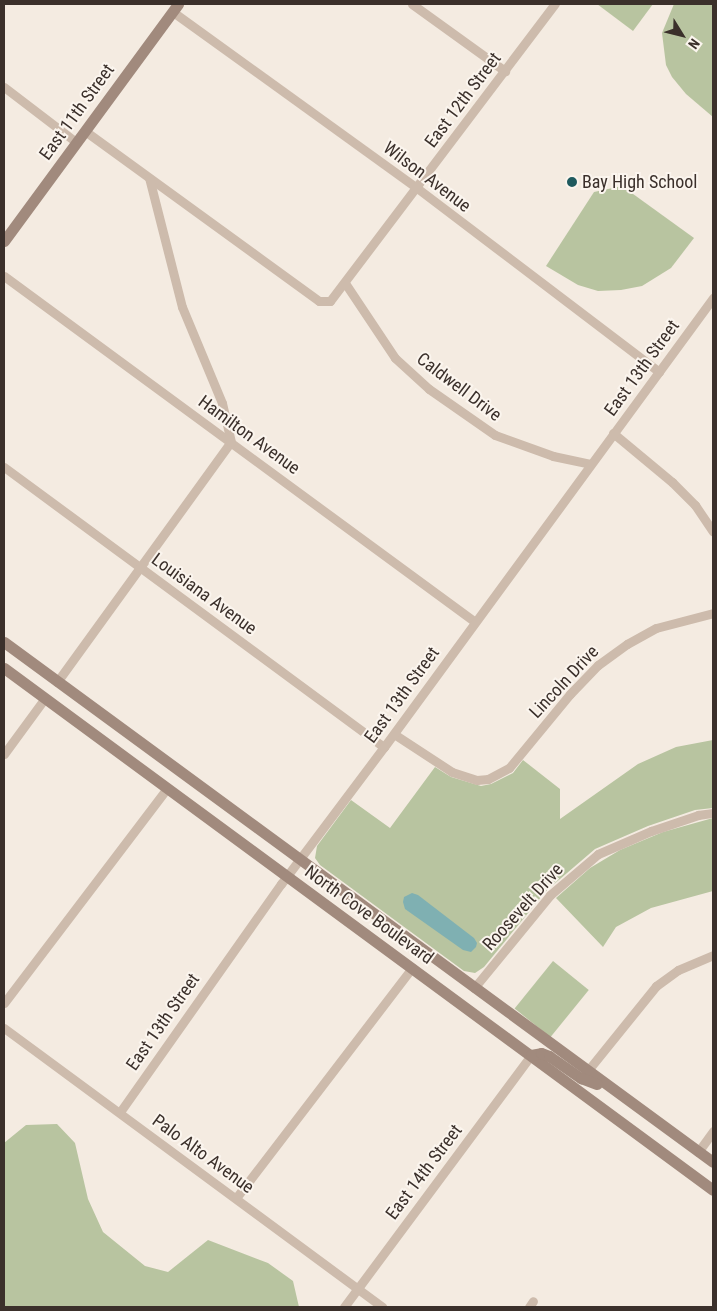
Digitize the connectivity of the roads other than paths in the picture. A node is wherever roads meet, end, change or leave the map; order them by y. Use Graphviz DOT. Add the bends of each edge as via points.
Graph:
graph roads {
  1 [pos="412,4"];
  2 [pos="556,4"];
  3 [pos="175,8"];
  4 [pos="505,71"];
  5 [pos="4,87"];
  6 [pos="85,131"];
  7 [pos="76,142"];
  8 [pos="149,178"];
  9 [pos="417,188"];
  10 [pos="4,241"];
  11 [pos="4,276"];
  12 [pos="345,282"];
  13 [pos="713,298"];
  14 [pos="659,372"];
  15 [pos="613,433"];
  16 [pos="232,442"];
  17 [pos="590,464"];
  18 [pos="4,467"];
  19 [pos="713,532"];
  20 [pos="141,568"];
  21 [pos="713,612"];
  22 [pos="475,622"];
  23 [pos="4,642"];
  24 [pos="4,668"];
  25 [pos="57,682"];
  26 [pos="45,698"];
  27 [pos="394,734"];
  28 [pos="384,747"];
  29 [pos="4,754"];
  30 [pos="167,788"];
  31 [pos="713,813"];
  32 [pos="300,860"];
  33 [pos="287,876"];
  34 [pos="713,955"];
  35 [pos="412,968"];
  36 [pos="474,988"];
  37 [pos="4,1003"];
  38 [pos="4,1028"];
  39 [pos="531,1055"];
  40 [pos="584,1074"];
  41 [pos="120,1112"];
  42 [pos="713,1131"];
  43 [pos="698,1152"];
  44 [pos="713,1162"];
  45 [pos="713,1190"];
  46 [pos="236,1198"];
  47 [pos="358,1289"];
  48 [pos="344,1307"];
  49 [pos="382,1307"];
  1 -- 4 [label="street"];
  2 -- 4 [label="street, East 12th Street"];
  3 -- 6 [label="main road, East 11th Street"];
  3 -- 9 [label="street, Wilson Avenue"];
  4 -- 9 [label="street, East 12th Street"];
  5 -- 7 [label="street"];
  6 -- 7 [label="main road, East 11th Street"];
  6 -- 8 [label="street"];
  7 -- 10 [label="main road, East 11th Street"];
  8 -- 12 [label="street, East 12th Street" via="318,301 330,301"];
  8 -- 16 [label="street" via="182,307 222,403"];
  9 -- 12 [label="street, East 12th Street"];
  9 -- 14 [label="street, Wilson Avenue"];
  11 -- 16 [label="street, Hamilton Avenue"];
  12 -- 17 [label="street, Caldwell Drive" via="395,358 428,389 495,435 553,456"];
  13 -- 14 [label="street, East 13th Street"];
  14 -- 15 [label="street, East 13th Street"];
  15 -- 17 [label="street, East 13th Street"];
  15 -- 19 [label="street" via="672,482"];
  16 -- 20 [label="street"];
  16 -- 22 [label="street, Hamilton Avenue"];
  17 -- 22 [label="street, East 13th Street"];
  18 -- 20 [label="street, Louisiana Avenue"];
  20 -- 25 [label="street"];
  20 -- 28 [label="street, Louisiana Avenue"];
  21 -- 27 [label="street, Lincoln Drive" via="656,628 598,665 510,768 488,779 477,780 452,772"];
  22 -- 27 [label="street, East 13th Street"];
  23 -- 25 [label="main road, North Cove Boulevard"];
  24 -- 26 [label="main road, North Cove Boulevard"];
  25 -- 32 [label="main road, North Cove Boulevard"];
  26 -- 29 [label="street"];
  26 -- 30 [label="main road, North Cove Boulevard"];
  27 -- 28 [label="street, East 13th Street"];
  28 -- 32 [label="street, East 13th Street"];
  30 -- 33 [label="main road, North Cove Boulevard"];
  30 -- 37 [label="street"];
  31 -- 36 [label="street, Roosevelt Drive" via="651,831 598,854 550,895"];
  32 -- 33 [label="street, East 13th Street"];
  32 -- 36 [label="main road, North Cove Boulevard"];
  33 -- 35 [label="main road, North Cove Boulevard"];
  33 -- 41 [label="street, East 13th Street"];
  34 -- 40 [label="street" via="686,965 663,980"];
  35 -- 39 [label="main road, North Cove Boulevard"];
  35 -- 46 [label="street"];
  36 -- 40 [label="main road, North Cove Boulevard"];
  38 -- 41 [label="street, Palo Alto Avenue"];
  39 -- 40 [label="main road" via="549,1056"];
  39 -- 45 [label="main road, North Cove Boulevard"];
  39 -- 47 [label="street, East 14th Street"];
  40 -- 43 [label="main road" via="611,1089"];
  41 -- 46 [label="street, Palo Alto Avenue"];
  42 -- 43 [label="street"];
  43 -- 44 [label="main road"];
  46 -- 47 [label="street, Palo Alto Avenue"];
  47 -- 48 [label="street, East 14th Street"];
  47 -- 49 [label="street, Palo Alto Avenue"];
}
